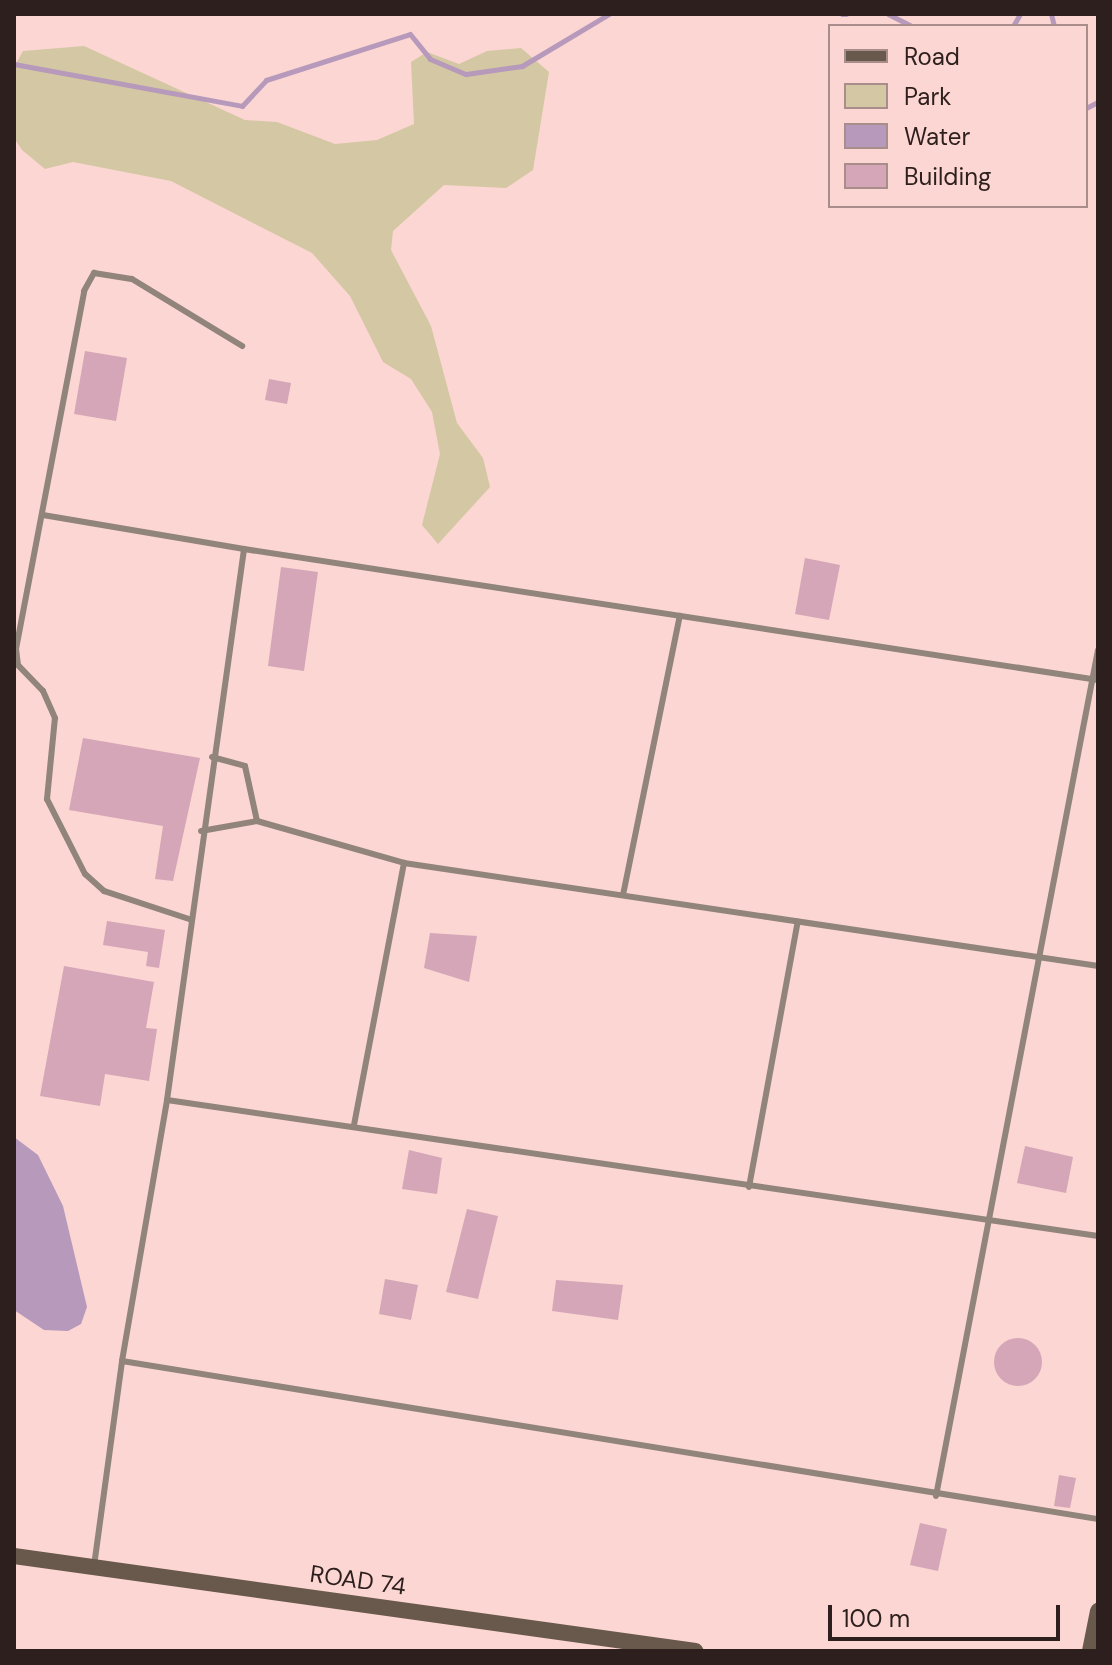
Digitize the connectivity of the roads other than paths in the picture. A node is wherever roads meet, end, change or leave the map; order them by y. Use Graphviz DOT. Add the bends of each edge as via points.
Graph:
graph roads {
  1 [pos="242,346"];
  2 [pos="43,515"];
  3 [pos="244,549"];
  4 [pos="680,616"];
  5 [pos="1098,650"];
  6 [pos="16,665"];
  7 [pos="1095,680"];
  8 [pos="212,757"];
  9 [pos="257,821"];
  10 [pos="201,831"];
  11 [pos="404,863"];
  12 [pos="623,895"];
  13 [pos="189,919"];
  14 [pos="798,921"];
  15 [pos="1038,957"];
  16 [pos="1098,966"];
  17 [pos="167,1100"];
  18 [pos="354,1125"];
  19 [pos="749,1187"];
  20 [pos="986,1221"];
  21 [pos="1098,1236"];
  22 [pos="122,1361"];
  23 [pos="936,1496"];
  24 [pos="1098,1519"];
  25 [pos="14,1556"];
  26 [pos="94,1567"];
  27 [pos="1098,1611"];
  28 [pos="695,1651"];
  29 [pos="1090,1651"];
  1 -- 2 [label="lane" via="132,279 94,273 84,291"];
  2 -- 3 [label="lane"];
  2 -- 6 [label="lane"];
  3 -- 4 [label="lane"];
  3 -- 8 [label="lane"];
  4 -- 7 [label="lane"];
  4 -- 12 [label="lane"];
  5 -- 7 [label="lane"];
  6 -- 13 [label="lane" via="43,691 55,718 47,799 85,874 104,891"];
  7 -- 15 [label="lane"];
  8 -- 9 [label="lane" via="245,766"];
  8 -- 10 [label="lane"];
  9 -- 10 [label="lane"];
  9 -- 11 [label="lane"];
  10 -- 13 [label="lane"];
  11 -- 12 [label="lane"];
  11 -- 18 [label="lane"];
  12 -- 14 [label="lane"];
  13 -- 17 [label="lane"];
  14 -- 15 [label="lane"];
  14 -- 19 [label="lane"];
  15 -- 16 [label="lane"];
  15 -- 20 [label="lane"];
  17 -- 18 [label="lane"];
  17 -- 22 [label="lane"];
  18 -- 19 [label="lane"];
  19 -- 20 [label="lane"];
  20 -- 21 [label="lane"];
  20 -- 23 [label="lane"];
  22 -- 23 [label="lane"];
  22 -- 26 [label="lane"];
  23 -- 24 [label="lane"];
  25 -- 26 [label="main road, ROAD 74"];
  26 -- 28 [label="main road, ROAD 74"];
  27 -- 29 [label="main road"];
}
